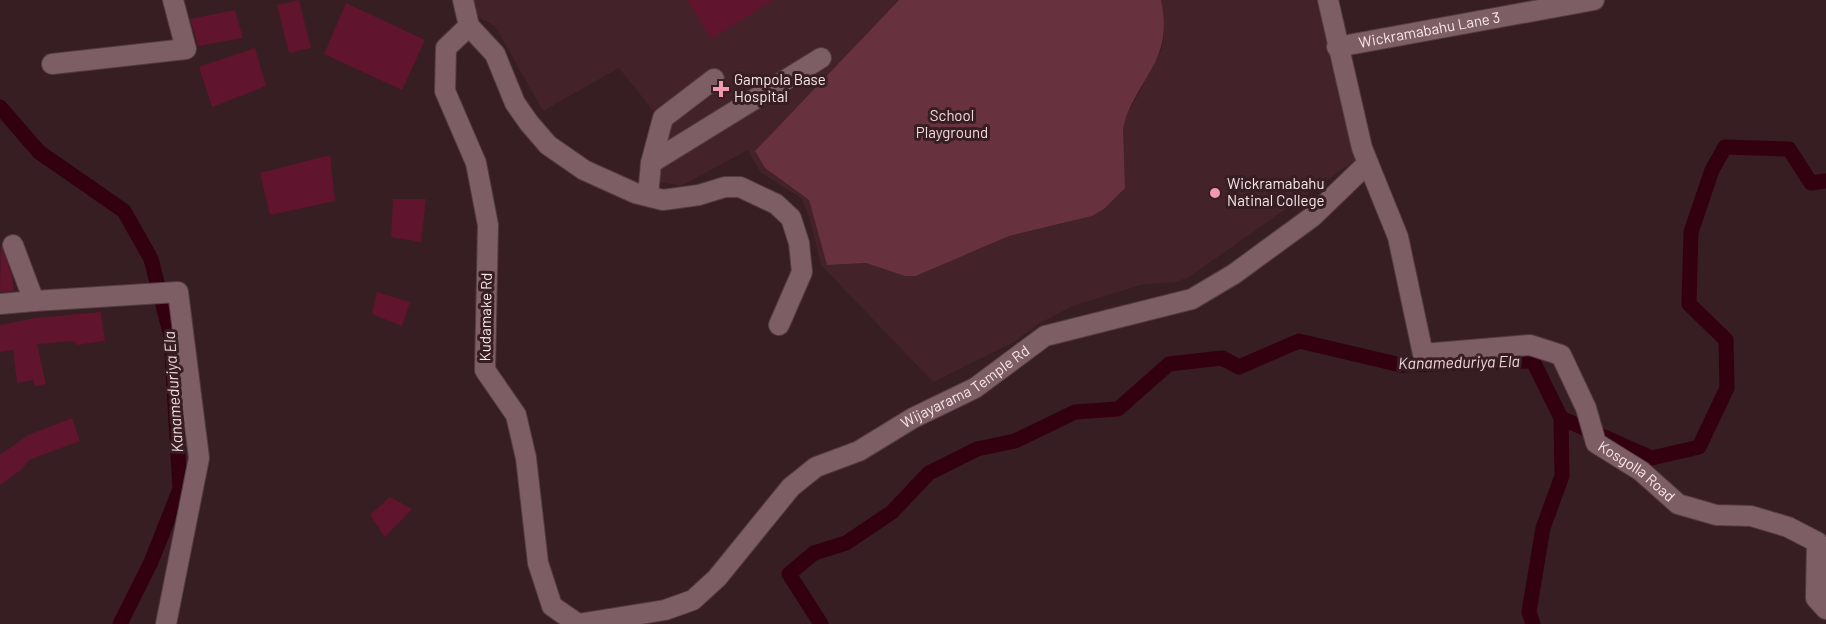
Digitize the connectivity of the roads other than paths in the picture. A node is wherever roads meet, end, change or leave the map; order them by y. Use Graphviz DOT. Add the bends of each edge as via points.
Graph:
graph roads {
  1 [pos="173,0"];
  2 [pos="463,0"];
  3 [pos="1328,0"];
  4 [pos="1594,0"];
  5 [pos="469,26"];
  6 [pos="1337,47"];
  7 [pos="821,58"];
  8 [pos="52,64"];
  9 [pos="714,80"];
  10 [pos="651,163"];
  11 [pos="1368,163"];
  12 [pos="648,196"];
  13 [pos="13,245"];
  14 [pos="34,301"];
  15 [pos="0,304"];
  16 [pos="778,324"];
  17 [pos="1826,609"];
  18 [pos="166,624"];
  19 [pos="578,624"];
  1 -- 8 [label="street" via="186,49"];
  2 -- 5 [label="street"];
  3 -- 6 [label="street"];
  4 -- 6 [label="street, Wickramabahu Lane 3"];
  5 -- 12 [label="street" via="495,54 515,103 548,145 584,170"];
  5 -- 19 [label="street, Kudamake Rd" via="446,48 446,91 476,163 488,225 485,370 516,415 526,458 538,563 552,606"];
  6 -- 11 [label="street"];
  7 -- 10 [label="street"];
  9 -- 10 [label="street" via="663,118"];
  10 -- 12 [label="street"];
  11 -- 17 [label="street, Kosgolla Road" via="1398,237 1423,354 1530,345 1561,356 1586,408 1596,443 1641,471 1678,504 1716,514 1751,516 1788,527 1817,542 1816,598"];
  11 -- 19 [label="street, Wijayarama Temple Rd" via="1312,217 1234,274 1192,299 1046,336 975,388 913,417 859,451 816,467 791,487 717,578 693,600 665,610"];
  12 -- 16 [label="street" via="663,200 740,187 776,204 791,218 802,272"];
  13 -- 14 [label="street"];
  14 -- 15 [label="street"];
  14 -- 18 [label="street" via="177,292 199,458"];
}
